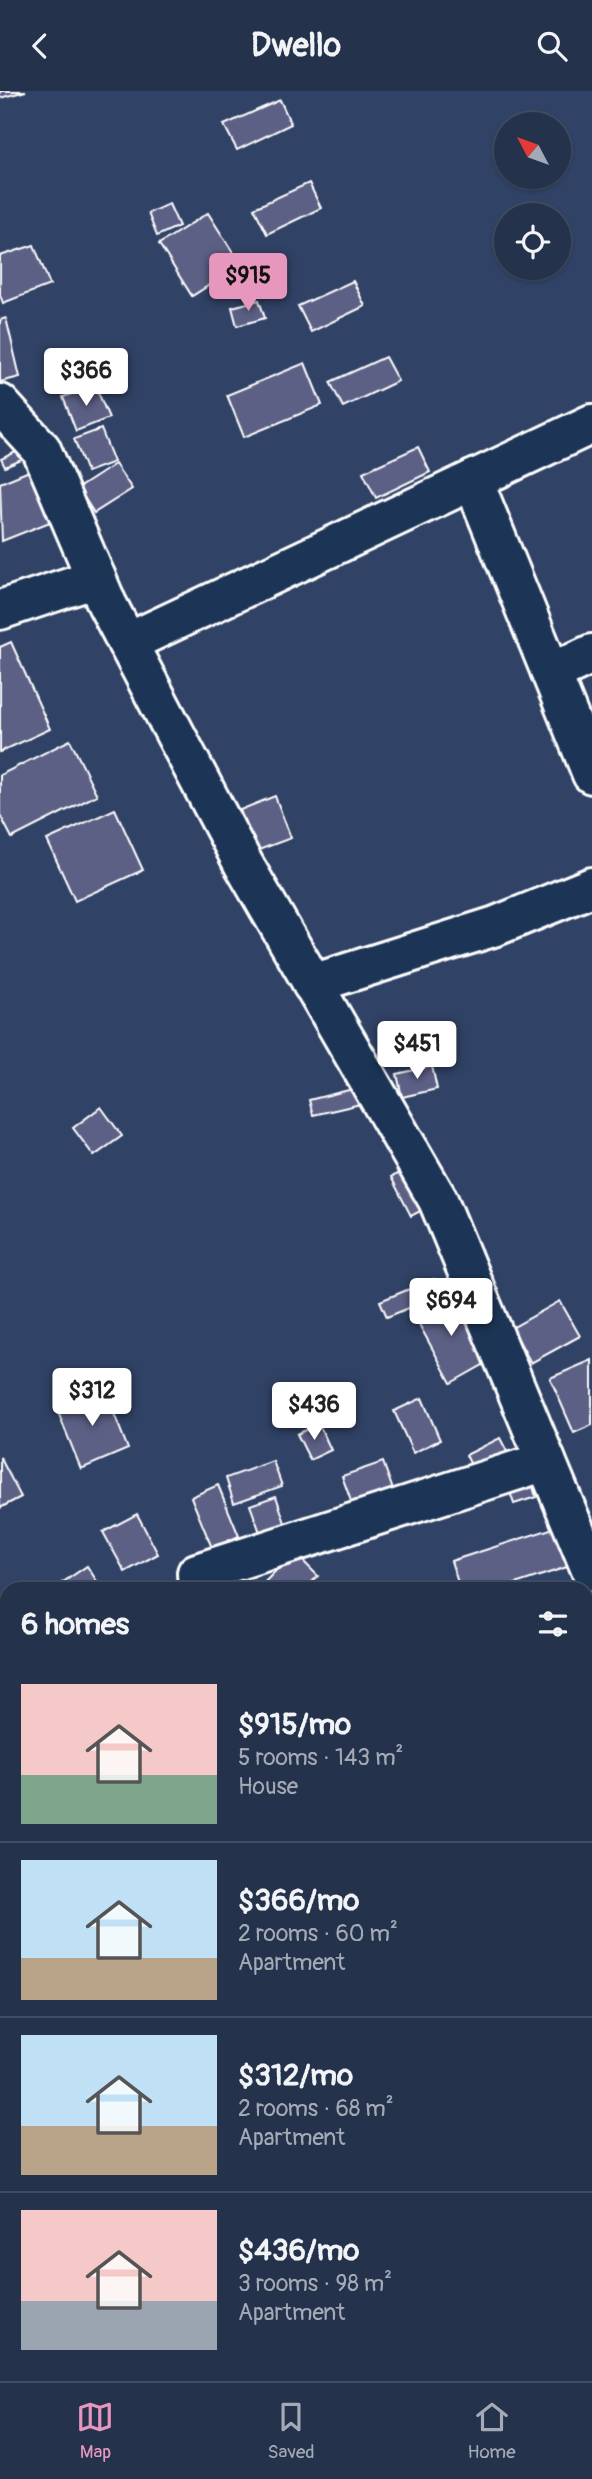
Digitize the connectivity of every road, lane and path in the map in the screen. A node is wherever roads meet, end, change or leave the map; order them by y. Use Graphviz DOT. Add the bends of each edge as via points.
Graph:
graph roads {
  1 [pos="0,404"];
  2 [pos="592,424"];
  3 [pos="473,480"];
  4 [pos="96,578"];
  5 [pos="0,611"];
  6 [pos="127,643"];
  7 [pos="592,655"];
  8 [pos="551,673"];
  9 [pos="592,774"];
  10 [pos="592,887"];
  11 [pos="312,984"];
  12 [pos="546,1461"];
  13 [pos="592,1572"];
  14 [pos="198,1582"];
  1 -- 4 [label="street" via="41,449"];
  2 -- 3 [label="street"];
  3 -- 6 [label="street"];
  3 -- 8 [label="street"];
  4 -- 5 [label="street"];
  4 -- 6 [label="street"];
  6 -- 11 [label="street"];
  7 -- 8 [label="street"];
  8 -- 9 [label="street"];
  10 -- 11 [label="street" via="496,926"];
  11 -- 12 [label="street" via="438,1201"];
  12 -- 13 [label="street"];
  12 -- 14 [label="street" via="197,1573"];
}
